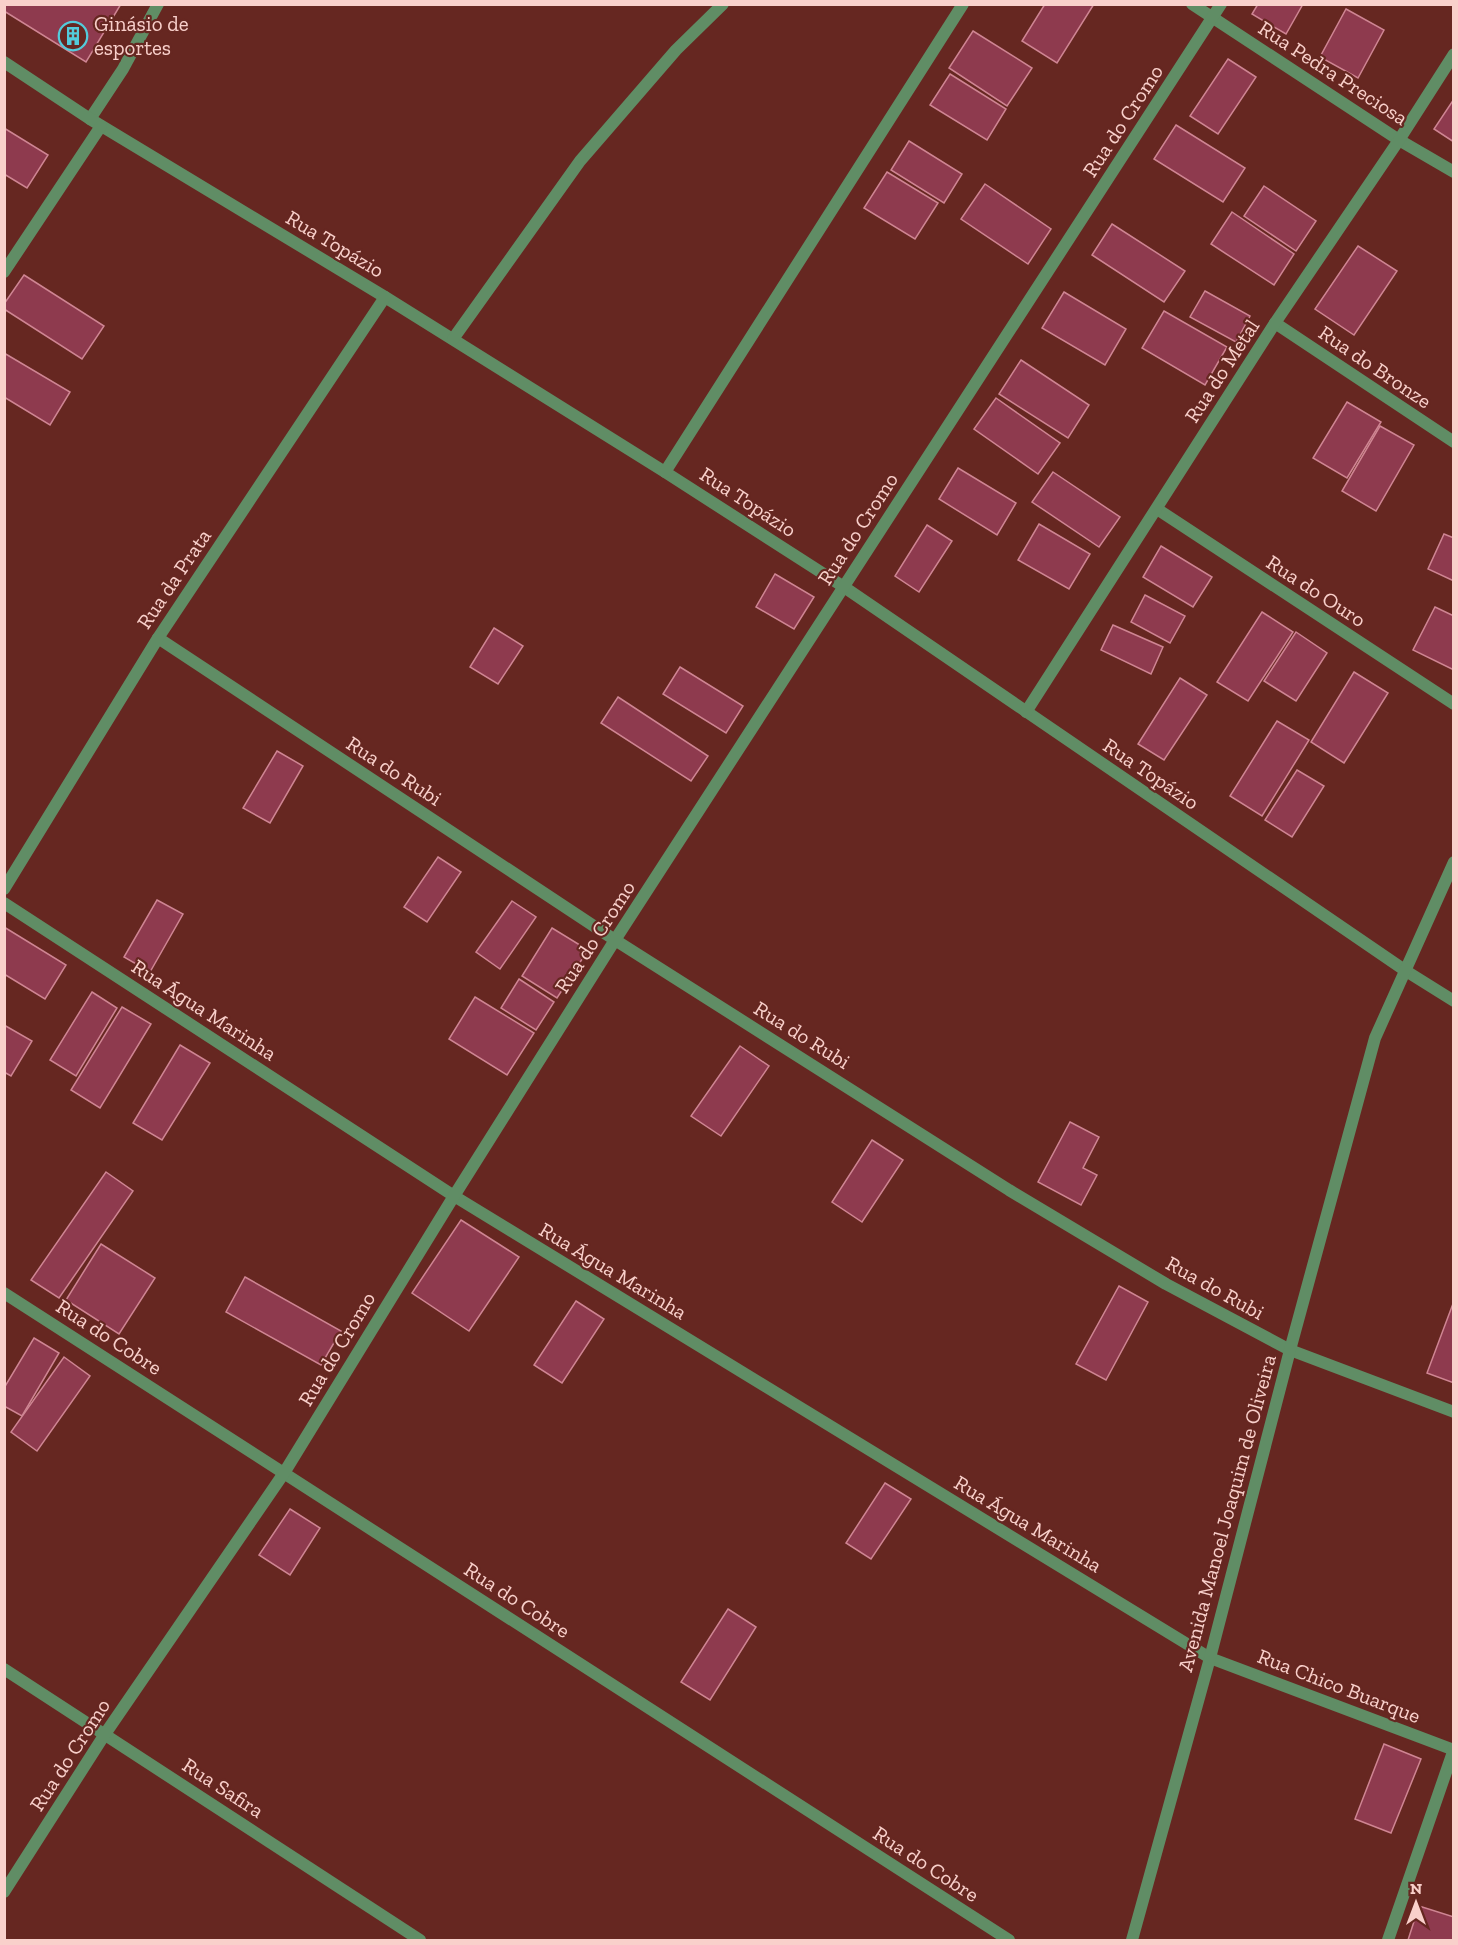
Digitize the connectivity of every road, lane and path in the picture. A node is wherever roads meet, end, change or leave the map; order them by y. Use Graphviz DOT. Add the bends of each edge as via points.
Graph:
graph roads {
  1 [pos="158,4"];
  2 [pos="723,4"];
  3 [pos="963,4"];
  4 [pos="1192,4"];
  5 [pos="1221,4"];
  6 [pos="1212,18"];
  7 [pos="1454,54"];
  8 [pos="4,62"];
  9 [pos="90,119"];
  10 [pos="101,126"];
  11 [pos="1399,140"];
  12 [pos="1454,172"];
  13 [pos="4,272"];
  14 [pos="386,297"];
  15 [pos="1275,323"];
  16 [pos="453,339"];
  17 [pos="1454,442"];
  18 [pos="665,472"];
  19 [pos="1157,509"];
  20 [pos="843,587"];
  21 [pos="158,638"];
  22 [pos="1454,704"];
  23 [pos="1026,712"];
  24 [pos="1454,862"];
  25 [pos="4,888"];
  26 [pos="4,903"];
  27 [pos="615,940"];
  28 [pos="1406,971"];
  29 [pos="1454,1001"];
  30 [pos="454,1196"];
  31 [pos="4,1293"];
  32 [pos="1290,1350"];
  33 [pos="1454,1412"];
  34 [pos="284,1473"];
  35 [pos="1210,1658"];
  36 [pos="4,1669"];
  37 [pos="105,1734"];
  38 [pos="1453,1749"];
  39 [pos="4,1892"];
  40 [pos="420,1941"];
  41 [pos="1009,1941"];
  42 [pos="1132,1941"];
  43 [pos="1388,1941"];
  1 -- 9 [label="street"];
  2 -- 16 [label="street" via="676,50 580,161"];
  3 -- 18 [label="street"];
  4 -- 6 [label="street, Rua Pedra Preciosa"];
  5 -- 6 [label="street, Rua do Cromo"];
  6 -- 11 [label="street, Rua Pedra Preciosa"];
  6 -- 20 [label="street, Rua do Cromo"];
  7 -- 11 [label="street, Rua do Metal"];
  8 -- 9 [label="street, Rua Topázio"];
  9 -- 10 [label="street, Rua Topázio"];
  10 -- 13 [label="street"];
  10 -- 14 [label="street, Rua Topázio"];
  11 -- 12 [label="street, Rua Pedra Preciosa"];
  11 -- 15 [label="street, Rua do Metal"];
  14 -- 16 [label="street, Rua Topázio"];
  14 -- 21 [label="street, Rua da Prata"];
  15 -- 17 [label="street, Rua do Bronze"];
  15 -- 19 [label="street, Rua do Metal"];
  16 -- 18 [label="street, Rua Topázio"];
  18 -- 20 [label="street, Rua Topázio"];
  19 -- 22 [label="street, Rua do Ouro"];
  19 -- 23 [label="street, Rua do Metal"];
  20 -- 23 [label="street, Rua Topázio"];
  20 -- 27 [label="street, Rua do Cromo"];
  21 -- 25 [label="street, Rua da Prata"];
  21 -- 27 [label="street, Rua do Rubi"];
  23 -- 28 [label="street, Rua Topázio"];
  24 -- 28 [label="street, Avenida Manoel Joaquim de Oliveira"];
  26 -- 30 [label="street, Rua Água Marinha"];
  27 -- 30 [label="street, Rua do Cromo"];
  27 -- 32 [label="street, Rua do Rubi" via="1009,1190 1166,1284"];
  28 -- 29 [label="street, Rua Topázio"];
  28 -- 32 [label="street, Avenida Manoel Joaquim de Oliveira" via="1375,1038"];
  30 -- 34 [label="street, Rua do Cromo"];
  30 -- 35 [label="street, Rua Água Marinha"];
  31 -- 34 [label="street, Rua do Cobre"];
  32 -- 33 [label="street, Rua do Rubi"];
  32 -- 35 [label="street, Avenida Manoel Joaquim de Oliveira"];
  34 -- 37 [label="street, Rua do Cromo"];
  34 -- 41 [label="street, Rua do Cobre"];
  35 -- 38 [label="street, Rua Chico Buarque"];
  35 -- 42 [label="street, Avenida Manoel Joaquim de Oliveira"];
  36 -- 37 [label="street, Rua Safira"];
  37 -- 39 [label="street, Rua do Cromo"];
  37 -- 40 [label="street, Rua Safira"];
  38 -- 43 [label="street"];
}
